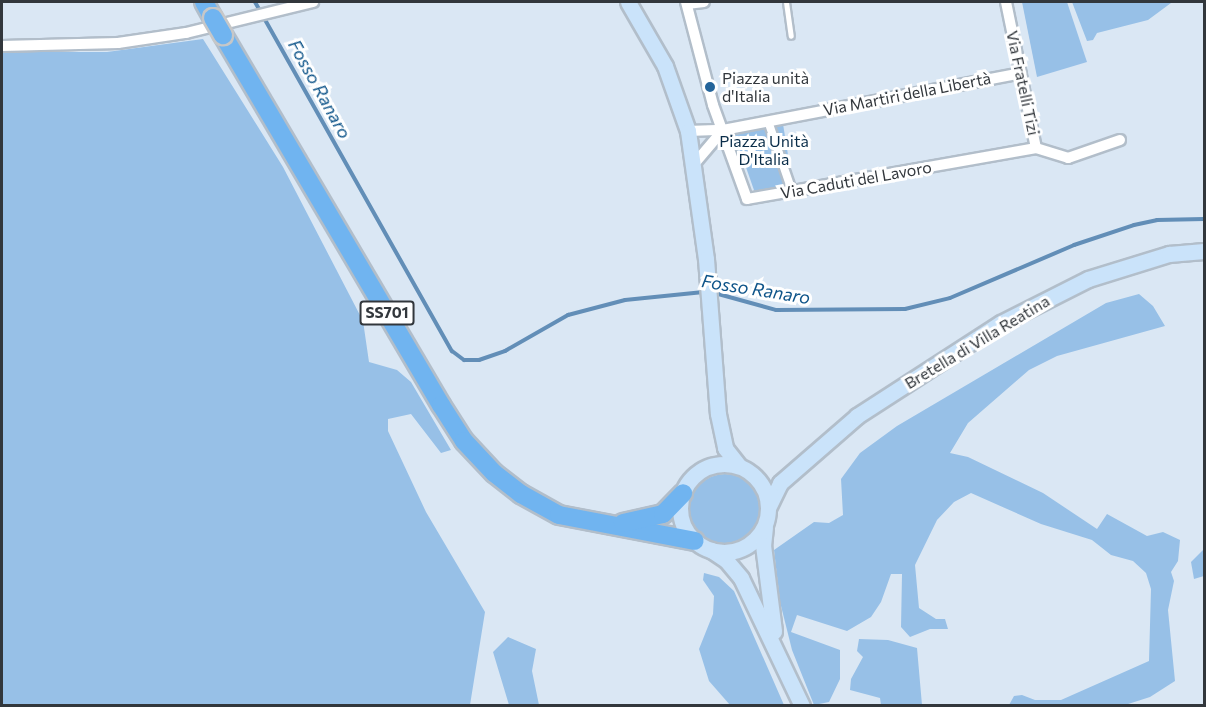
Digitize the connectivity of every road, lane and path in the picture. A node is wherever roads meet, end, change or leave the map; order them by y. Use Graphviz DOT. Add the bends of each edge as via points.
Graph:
graph roads {
  1 [pos="204,2"];
  2 [pos="313,2"];
  3 [pos="628,2"];
  4 [pos="704,2"];
  5 [pos="786,2"];
  6 [pos="1006,2"];
  7 [pos="686,3"];
  8 [pos="791,36"];
  9 [pos="2,46"];
  10 [pos="1021,73"];
  11 [pos="768,121"];
  12 [pos="723,130"];
  13 [pos="688,131"];
  14 [pos="1120,140"];
  15 [pos="1036,148"];
  16 [pos="694,163"];
  17 [pos="792,191"];
  18 [pos="1204,250"];
  19 [pos="718,414"];
  20 [pos="804,463"];
  21 [pos="702,470"];
  22 [pos="746,470"];
  23 [pos="683,493"];
  24 [pos="767,515"];
  25 [pos="610,524"];
  26 [pos="702,545"];
  27 [pos="778,654"];
  28 [pos="802,705"];
  1 -- 25 [label="highway, SS701, bridge" via="464,441 494,473 521,494 559,515"];
  2 -- 9 [label="street" via="245,21 118,43"];
  3 -- 13 [label="main road" via="664,66"];
  4 -- 7 [label="street"];
  5 -- 8 [label="lane"];
  6 -- 10 [label="street, Via Fratelli Tizi"];
  7 -- 12 [label="street" via="695,47"];
  10 -- 11 [label="street, Via Martiri della Libertà"];
  10 -- 15 [label="street, Via Fratelli Tizi"];
  11 -- 12 [label="street, Via Martiri della Libertà"];
  11 -- 17 [label="street"];
  12 -- 13 [label="street, Via Martiri della Libertà"];
  12 -- 16 [label="street"];
  12 -- 17 [label="street, Via Caduti del Lavoro" via="747,198"];
  13 -- 16 [label="main road"];
  14 -- 15 [label="street, Via Fratelli Tizi" via="1068,158"];
  15 -- 17 [label="street, Via Caduti del Lavoro"];
  16 -- 19 [label="main road"];
  18 -- 20 [label="main road, Bretella di Villa Reatina" via="1129,265 1042,301 873,405"];
  19 -- 21 [label="main road" via="714,448"];
  19 -- 22 [label="main road" via="725,448"];
  20 -- 22 [label="main road" via="776,475"];
  20 -- 24 [label="main road, Bretella di Villa Reatina" via="780,483"];
  21 -- 22 [label="main road" via="727,464"];
  21 -- 23 [label="main road"];
  22 -- 24 [label="main road" via="766,495"];
  23 -- 25 [label="highway, SS701" via="663,514"];
  23 -- 26 [label="main road" via="681,519"];
  24 -- 26 [label="main road" via="759,535 736,550"];
  24 -- 27 [label="main road" via="763,545"];
  25 -- 26 [label="highway, SS701"];
  26 -- 27 [label="main road" via="726,560 741,578"];
  27 -- 28 [label="main road"];
}
